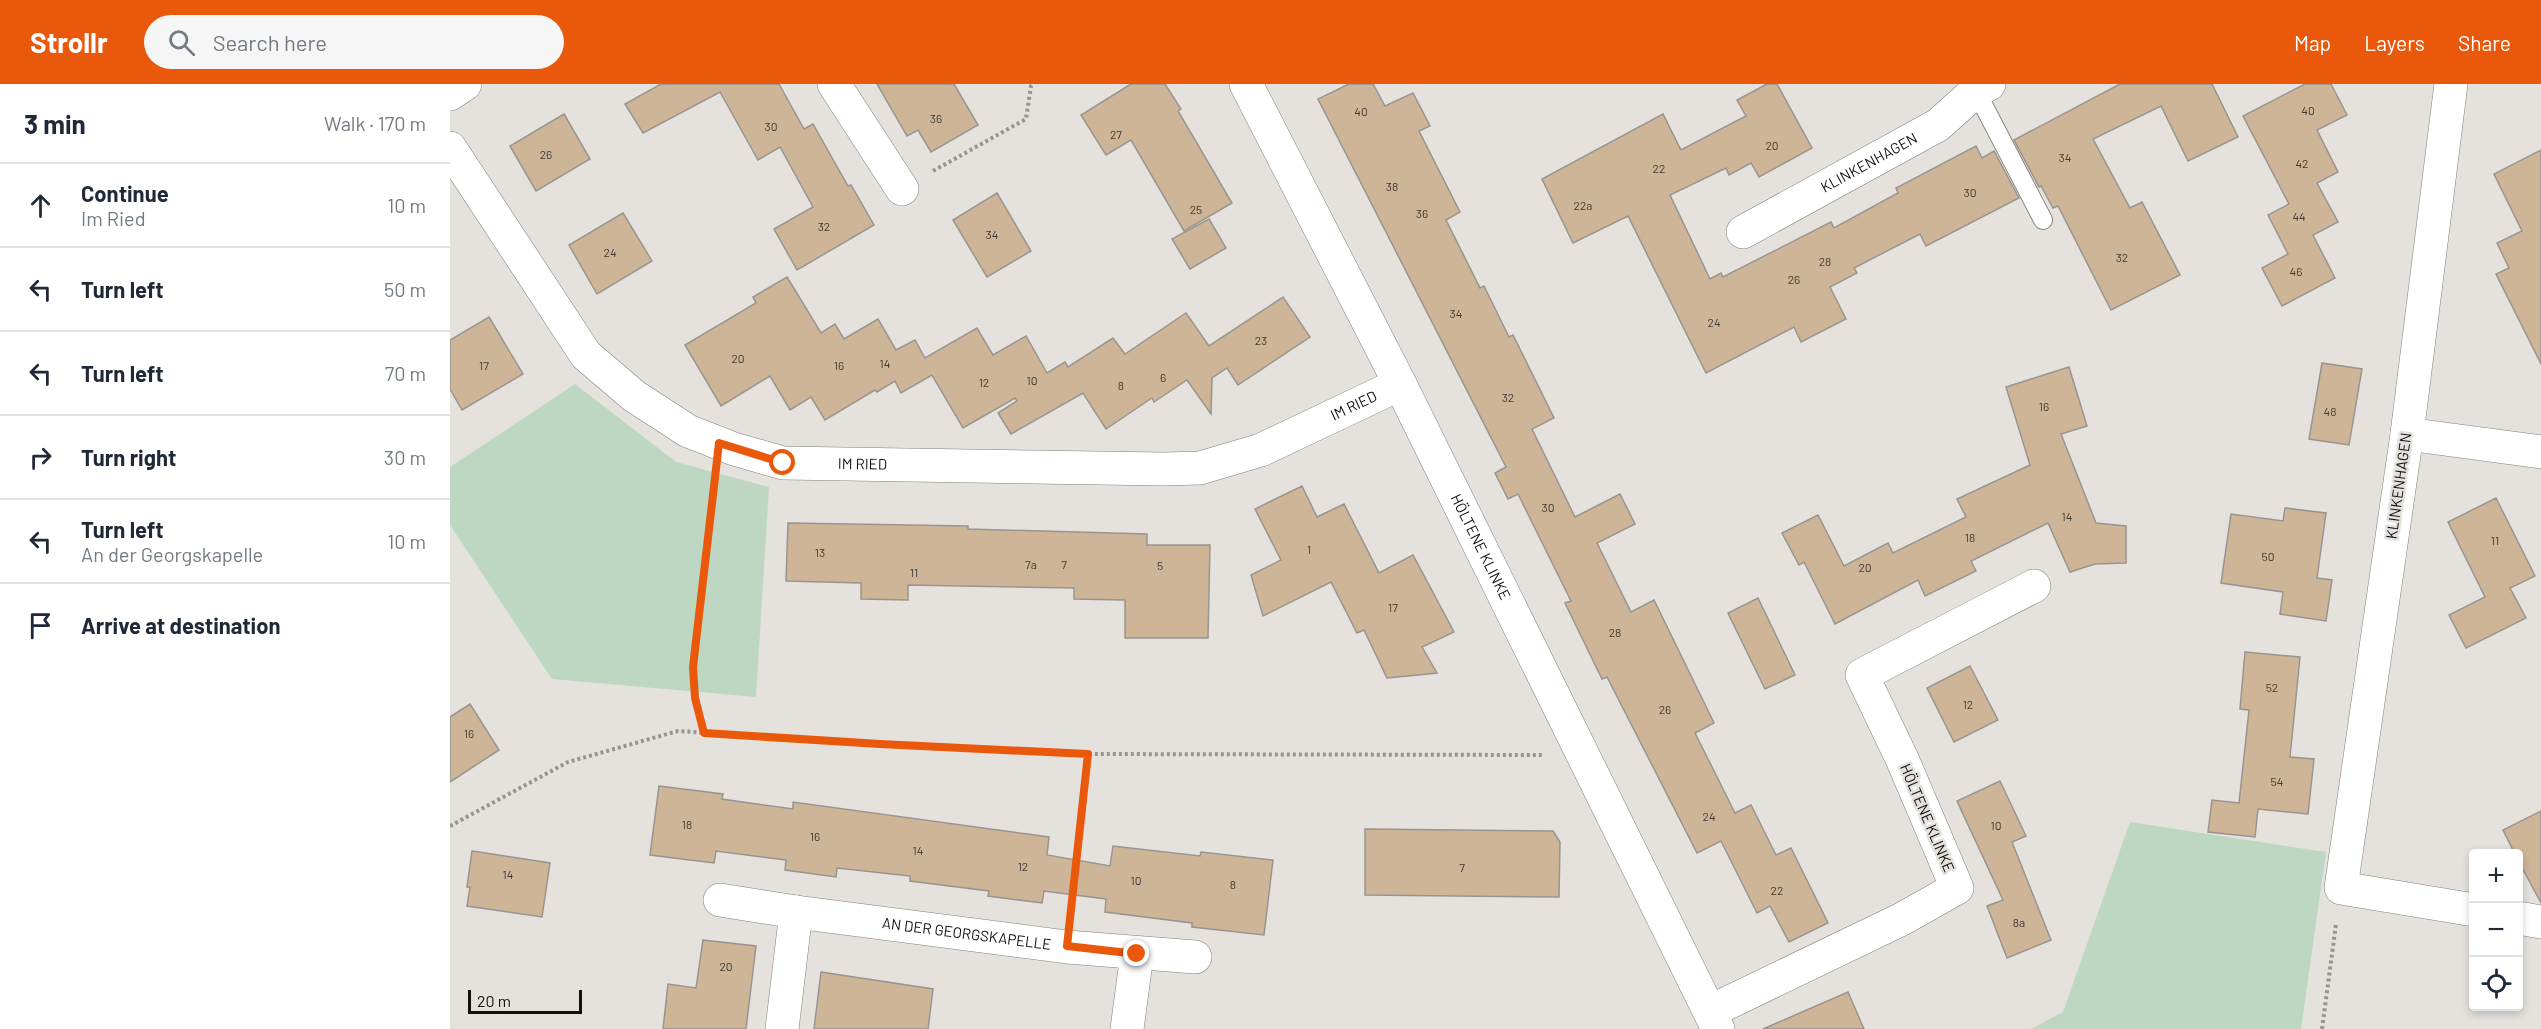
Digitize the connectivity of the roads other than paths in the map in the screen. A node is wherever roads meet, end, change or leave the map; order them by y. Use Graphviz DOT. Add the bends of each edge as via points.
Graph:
graph roads {
  1 [pos="465,84"];
  2 [pos="834,84"];
  3 [pos="1246,84"];
  4 [pos="2451,84"];
  5 [pos="1983,87"];
  6 [pos="450,94"];
  7 [pos="450,148"];
  8 [pos="902,189"];
  9 [pos="2043,220"];
  10 [pos="1743,232"];
  11 [pos="1400,384"];
  12 [pos="2407,434"];
  13 [pos="2541,452"];
  14 [pos="2034,586"];
  15 [pos="720,900"];
  16 [pos="2469,909"];
  17 [pos="796,912"];
  18 [pos="2523,919"];
  19 [pos="2541,922"];
  20 [pos="1137,954"];
  21 [pos="1195,957"];
  22 [pos="1715,1020"];
  23 [pos="782,1029"];
  24 [pos="1127,1029"];
  1 -- 6 [label="street"];
  2 -- 8 [label="street"];
  3 -- 11 [label="street, HÖLTENE KLINKE"];
  4 -- 12 [label="street, KLINKENHAGEN"];
  5 -- 9 [label="lane"];
  5 -- 10 [label="street, KLINKENHAGEN" via="1938,125"];
  7 -- 11 [label="street, IM RIED" via="586,355 634,396 688,431 783,463 1200,468 1262,450"];
  11 -- 22 [label="street, HÖLTENE KLINKE"];
  12 -- 13 [label="street"];
  12 -- 16 [label="street, KLINKENHAGEN" via="2341,888"];
  14 -- 22 [label="street, HÖLTENE KLINKE" via="1862,675 1957,888"];
  15 -- 17 [label="street, AN DER GEORGSKAPELLE"];
  17 -- 20 [label="street, AN DER GEORGSKAPELLE"];
  17 -- 23 [label="street"];
  18 -- 19 [label="street"];
  20 -- 21 [label="street, AN DER GEORGSKAPELLE"];
  20 -- 24 [label="street"];
}
